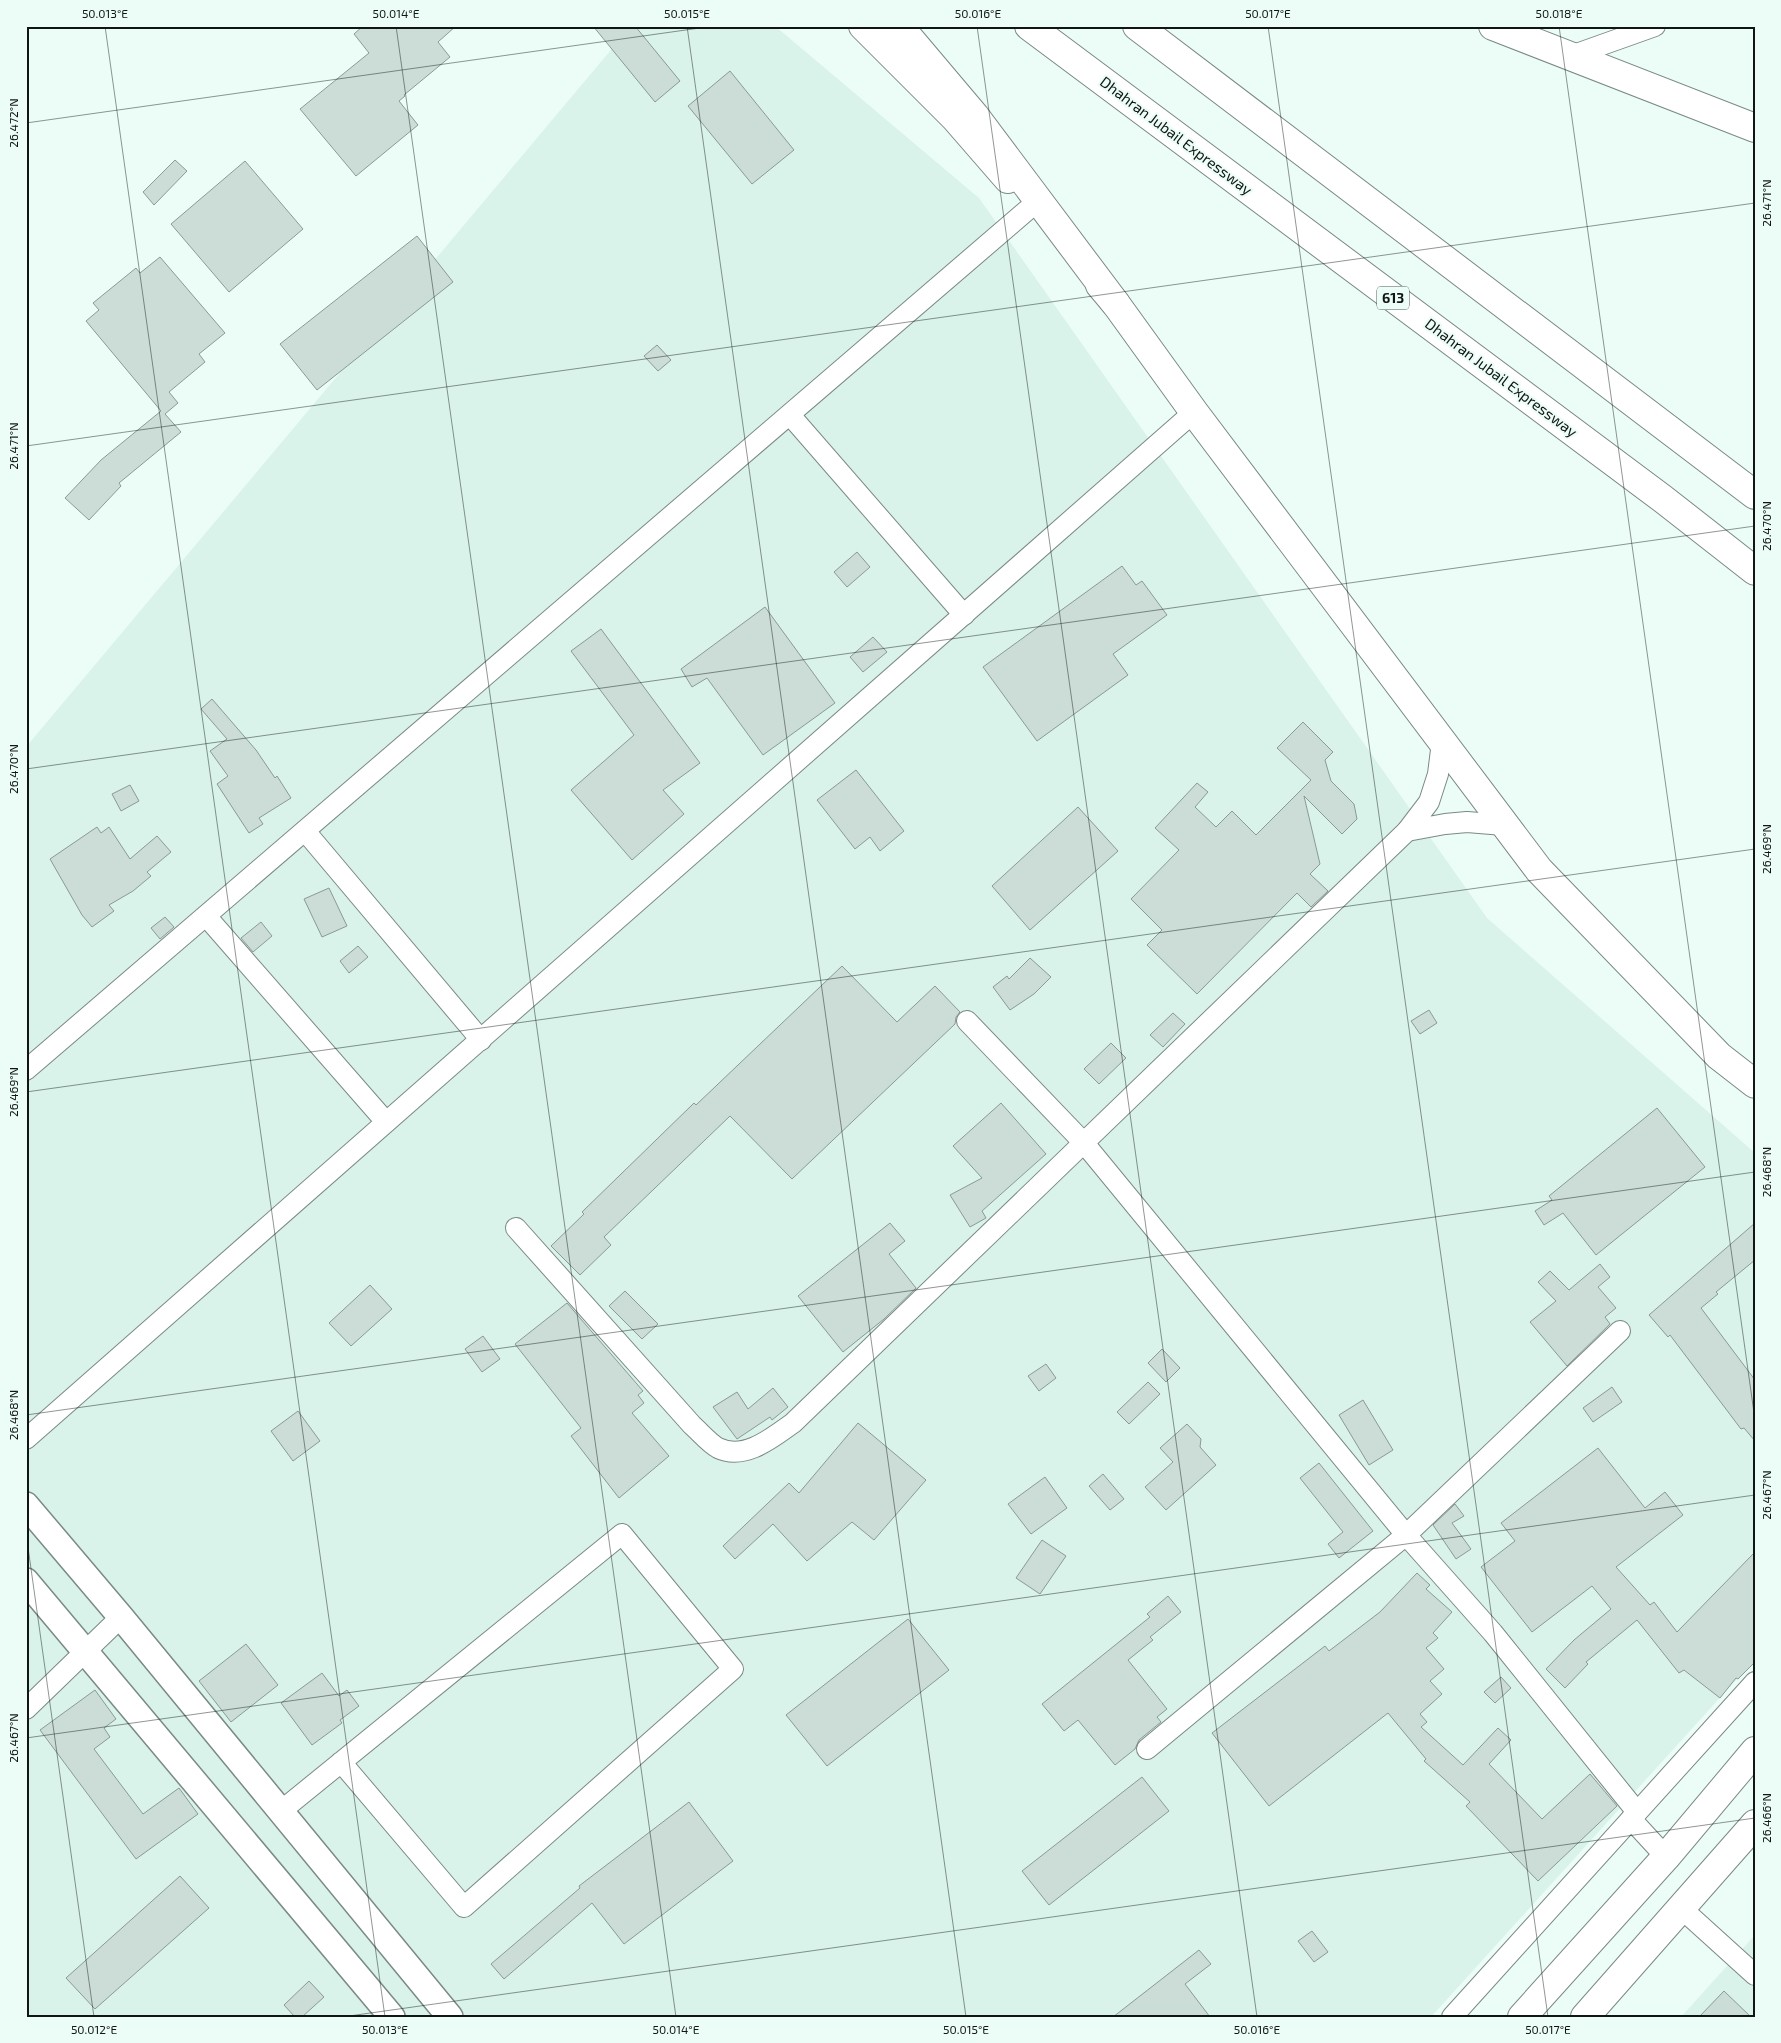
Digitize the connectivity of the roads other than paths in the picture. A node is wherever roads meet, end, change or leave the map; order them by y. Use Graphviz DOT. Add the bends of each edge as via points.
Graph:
graph roads {
  1 [pos="863,26"];
  2 [pos="899,26"];
  3 [pos="1029,26"];
  4 [pos="1137,26"];
  5 [pos="1493,26"];
  6 [pos="1655,26"];
  7 [pos="1568,57"];
  8 [pos="1755,128"];
  9 [pos="1032,206"];
  10 [pos="1116,304"];
  11 [pos="1194,412"];
  12 [pos="790,415"];
  13 [pos="1755,495"];
  14 [pos="1755,571"];
  15 [pos="964,615"];
  16 [pos="1442,742"];
  17 [pos="1504,826"];
  18 [pos="305,831"];
  19 [pos="1407,831"];
  20 [pos="206,916"];
  21 [pos="967,1020"];
  22 [pos="480,1040"];
  23 [pos="26,1070"];
  24 [pos="1755,1084"];
  25 [pos="386,1122"];
  26 [pos="1084,1143"];
  27 [pos="516,1228"];
  28 [pos="1620,1331"];
  29 [pos="26,1439"];
  30 [pos="26,1506"];
  31 [pos="1406,1535"];
  32 [pos="26,1582"];
  33 [pos="121,1617"];
  34 [pos="85,1652"];
  35 [pos="1755,1682"];
  36 [pos="26,1709"];
  37 [pos="1147,1749"];
  38 [pos="1755,1750"];
  39 [pos="341,1762"];
  40 [pos="281,1811"];
  41 [pos="1634,1816"];
  42 [pos="1755,1824"];
  43 [pos="1666,1857"];
  44 [pos="1681,1908"];
  45 [pos="1755,1975"];
  46 [pos="392,2017"];
  47 [pos="450,2017"];
  48 [pos="1452,2017"];
  49 [pos="1522,2017"];
  50 [pos="1585,2017"];
  1 -- 9 [label="main road" via="956,118"];
  2 -- 10 [label="main road" via="975,116"];
  3 -- 14 [label="main road, Dhahran Jubail Expressway / 613"];
  4 -- 13 [label="main road"];
  5 -- 7 [label="main road"];
  6 -- 7 [label="street"];
  7 -- 8 [label="main road"];
  9 -- 10 [label="main road"];
  9 -- 12 [label="street"];
  10 -- 11 [label="main road"];
  11 -- 15 [label="street"];
  11 -- 16 [label="main road"];
  12 -- 15 [label="street"];
  12 -- 18 [label="street"];
  15 -- 22 [label="street"];
  16 -- 17 [label="main road"];
  16 -- 19 [label="street" via="1438,774 1429,802"];
  17 -- 19 [label="street" via="1468,822"];
  17 -- 24 [label="main road" via="1539,870 1719,1056"];
  18 -- 20 [label="street"];
  18 -- 22 [label="street"];
  19 -- 26 [label="street"];
  20 -- 23 [label="street"];
  20 -- 25 [label="street"];
  21 -- 26 [label="street"];
  22 -- 25 [label="street"];
  25 -- 29 [label="street"];
  26 -- 27 [label="street" via="793,1423 764,1443 739,1452 718,1448 692,1425"];
  26 -- 31 [label="street"];
  28 -- 31 [label="street"];
  30 -- 33 [label="street"];
  31 -- 37 [label="street"];
  31 -- 41 [label="street" via="1492,1633"];
  32 -- 34 [label="street"];
  33 -- 34 [label="street"];
  33 -- 40 [label="street"];
  34 -- 36 [label="street"];
  34 -- 46 [label="street"];
  35 -- 41 [label="street"];
  38 -- 43 [label="main road"];
  39 -- 39 [label="street" via="622,1534 734,1669 464,1908"];
  39 -- 40 [label="street"];
  40 -- 47 [label="street"];
  41 -- 43 [label="street"];
  41 -- 48 [label="street"];
  42 -- 44 [label="main road"];
  43 -- 49 [label="main road"];
  44 -- 45 [label="street"];
  44 -- 50 [label="main road"];
}
